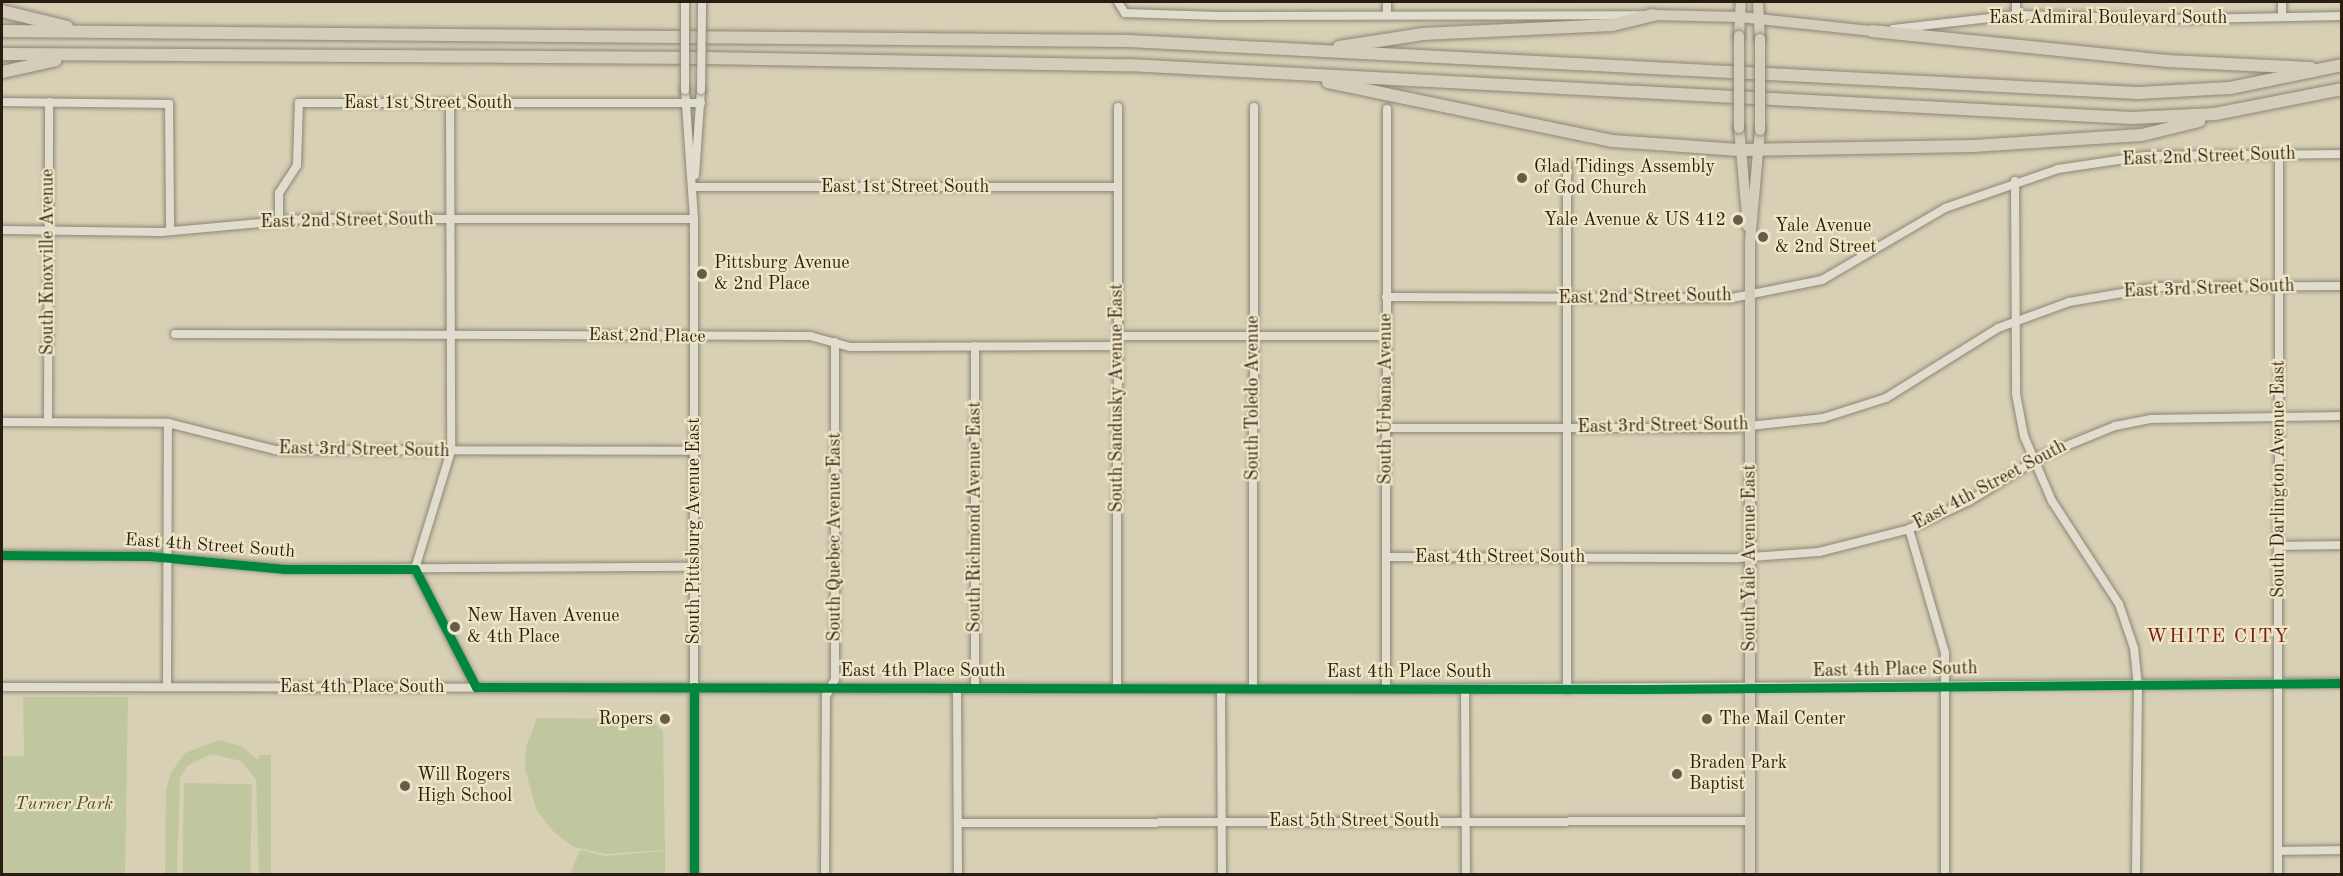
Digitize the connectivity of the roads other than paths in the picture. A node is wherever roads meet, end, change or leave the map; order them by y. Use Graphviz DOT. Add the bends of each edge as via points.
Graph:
graph roads {
  1 [pos="685,2"];
  2 [pos="702,2"];
  3 [pos="1387,2"];
  4 [pos="1741,2"];
  5 [pos="1758,2"];
  6 [pos="2016,2"];
  7 [pos="2282,2"];
  8 [pos="1120,6"];
  9 [pos="2,11"];
  10 [pos="1388,15"];
  11 [pos="1653,15"];
  12 [pos="2016,15"];
  13 [pos="2342,16"];
  14 [pos="1740,17"];
  15 [pos="2282,17"];
  16 [pos="1759,19"];
  17 [pos="2,31"];
  18 [pos="1872,31"];
  19 [pos="86,32"];
  20 [pos="1315,51"];
  21 [pos="2,54"];
  22 [pos="80,55"];
  23 [pos="2342,65"];
  24 [pos="2327,69"];
  25 [pos="2,72"];
  26 [pos="1297,74"];
  27 [pos="2342,89"];
  28 [pos="2,102"];
  29 [pos="49,102"];
  30 [pos="450,103"];
  31 [pos="685,103"];
  32 [pos="701,103"];
  33 [pos="1118,107"];
  34 [pos="1254,107"];
  35 [pos="2257,108"];
  36 [pos="1387,109"];
  37 [pos="1739,150"];
  38 [pos="1759,151"];
  39 [pos="2279,154"];
  40 [pos="2342,154"];
  41 [pos="1566,164"];
  42 [pos="2015,181"];
  43 [pos="1117,187"];
  44 [pos="693,188"];
  45 [pos="449,219"];
  46 [pos="694,219"];
  47 [pos="279,220"];
  48 [pos="2,230"];
  49 [pos="48,230"];
  50 [pos="170,231"];
  51 [pos="1750,242"];
  52 [pos="2278,286"];
  53 [pos="2342,286"];
  54 [pos="1750,295"];
  55 [pos="1386,297"];
  56 [pos="1567,298"];
  57 [pos="2016,320"];
  58 [pos="175,334"];
  59 [pos="449,335"];
  60 [pos="1253,335"];
  61 [pos="693,336"];
  62 [pos="1117,336"];
  63 [pos="1386,336"];
  64 [pos="835,342"];
  65 [pos="975,346"];
  66 [pos="1117,346"];
  67 [pos="2342,416"];
  68 [pos="2279,417"];
  69 [pos="2,422"];
  70 [pos="48,422"];
  71 [pos="168,423"];
  72 [pos="1750,425"];
  73 [pos="1386,428"];
  74 [pos="1567,428"];
  75 [pos="451,451"];
  76 [pos="694,451"];
  77 [pos="2032,462"];
  78 [pos="1909,529"];
  79 [pos="2342,545"];
  80 [pos="2278,546"];
  81 [pos="2,555"];
  82 [pos="1750,556"];
  83 [pos="168,557"];
  84 [pos="1386,557"];
  85 [pos="1566,558"];
  86 [pos="695,567"];
  87 [pos="415,569"];
  88 [pos="2342,683"];
  89 [pos="2279,684"];
  90 [pos="2138,685"];
  91 [pos="1946,686"];
  92 [pos="2,687"];
  93 [pos="167,687"];
  94 [pos="476,687"];
  95 [pos="694,687"];
  96 [pos="830,688"];
  97 [pos="957,688"];
  98 [pos="975,688"];
  99 [pos="1117,688"];
  100 [pos="1221,688"];
  101 [pos="1253,688"];
  102 [pos="1750,688"];
  103 [pos="1386,689"];
  104 [pos="1465,689"];
  105 [pos="1566,689"];
  106 [pos="1466,821"];
  107 [pos="1750,821"];
  108 [pos="1221,822"];
  109 [pos="958,823"];
  110 [pos="2342,850"];
  111 [pos="2279,851"];
  112 [pos="694,874"];
  113 [pos="825,874"];
  114 [pos="958,874"];
  115 [pos="1222,874"];
  116 [pos="1466,874"];
  117 [pos="1750,874"];
  118 [pos="1945,874"];
  119 [pos="2136,874"];
  120 [pos="2278,874"];
  1 -- 31 [label="street, South Pittsburg Avenue East, bridge"];
  2 -- 32 [label="street, South Pittsburg Avenue East, bridge"];
  3 -- 10 [label="street"];
  4 -- 14 [label="main road, South Yale Avenue East"];
  5 -- 16 [label="main road, South Yale Avenue East"];
  6 -- 12 [label="street"];
  7 -- 15 [label="street"];
  8 -- 10 [label="street, East Admiral Boulevard South" via="1218,16"];
  9 -- 19 [label="highway"];
  10 -- 11 [label="street, East Admiral Boulevard South"];
  11 -- 14 [label="main road, East Admiral Boulevard South"];
  11 -- 20 [label="highway" via="1612,25 1423,34"];
  12 -- 15 [label="street, East Admiral Boulevard South"];
  12 -- 18 [label="street, East Admiral Boulevard South"];
  13 -- 15 [label="street, East Admiral Boulevard South"];
  14 -- 16 [label="main road, East Admiral Boulevard South"];
  14 -- 37 [label="main road, South Yale Avenue East, bridge"];
  16 -- 18 [label="main road, East Admiral Boulevard South"];
  16 -- 38 [label="main road, South Yale Avenue East, bridge"];
  17 -- 19 [label="highway"];
  18 -- 24 [label="highway" via="2167,61"];
  19 -- 20 [label="highway" via="988,38"];
  20 -- 24 [label="highway" via="2138,93 2230,88"];
  21 -- 22 [label="highway"];
  22 -- 25 [label="highway"];
  22 -- 26 [label="highway" via="1001,62"];
  23 -- 24 [label="highway"];
  26 -- 35 [label="highway" via="2132,118"];
  26 -- 37 [label="highway" via="1394,98 1613,141"];
  27 -- 35 [label="highway"];
  28 -- 29 [label="street"];
  29 -- 49 [label="street, South Knoxville Avenue"];
  29 -- 50 [label="street" via="169,104"];
  30 -- 31 [label="street, East 1st Street South"];
  30 -- 45 [label="street"];
  30 -- 47 [label="street, East 1st Street South" via="299,103 297,165 279,193"];
  31 -- 32 [label="street, East 1st Street South"];
  31 -- 44 [label="street, South Pittsburg Avenue East"];
  32 -- 44 [label="street, South Pittsburg Avenue East"];
  33 -- 43 [label="street, South Sandusky Avenue East"];
  34 -- 60 [label="street, South Toledo Avenue"];
  35 -- 38 [label="highway" via="2142,135 1928,149"];
  36 -- 55 [label="street, South Urbana Avenue"];
  37 -- 38 [label="highway"];
  37 -- 51 [label="main road, South Yale Avenue East"];
  38 -- 51 [label="main road, South Yale Avenue East"];
  39 -- 40 [label="street, East 2nd Street South"];
  39 -- 42 [label="street, East 2nd Street South" via="2145,156 2058,169"];
  39 -- 52 [label="street, South Darlington Avenue East"];
  41 -- 56 [label="street"];
  42 -- 54 [label="street, East 2nd Street South" via="1945,208 1822,280"];
  42 -- 57 [label="street"];
  43 -- 44 [label="street, East 1st Street South"];
  43 -- 62 [label="street, South Sandusky Avenue East"];
  44 -- 46 [label="street, South Pittsburg Avenue East"];
  45 -- 46 [label="street, East 2nd Street South"];
  45 -- 47 [label="street, East 2nd Street South"];
  45 -- 59 [label="street"];
  46 -- 61 [label="street, South Pittsburg Avenue East"];
  47 -- 50 [label="street, East 2nd Street South"];
  48 -- 49 [label="street, East 2nd Street South"];
  49 -- 50 [label="street, East 2nd Street South"];
  49 -- 70 [label="street, South Knoxville Avenue"];
  51 -- 54 [label="main road, South Yale Avenue East"];
  52 -- 53 [label="street, East 3rd Street South"];
  52 -- 57 [label="street, East 3rd Street South" via="2127,290 2069,302"];
  52 -- 68 [label="street, South Darlington Avenue East"];
  54 -- 56 [label="street, East 2nd Street South"];
  54 -- 72 [label="main road, South Yale Avenue East"];
  55 -- 56 [label="street, East 2nd Street South"];
  55 -- 63 [label="street, South Urbana Avenue"];
  56 -- 74 [label="street"];
  57 -- 72 [label="street, East 3rd Street South" via="1887,398 1824,418"];
  57 -- 77 [label="street" via="2016,394"];
  58 -- 59 [label="street, East 2nd Place"];
  59 -- 61 [label="street, East 2nd Place"];
  59 -- 75 [label="street"];
  60 -- 62 [label="street"];
  60 -- 63 [label="street"];
  60 -- 101 [label="street, South Toledo Avenue"];
  61 -- 64 [label="street, East 2nd Place" via="810,336"];
  61 -- 76 [label="street, South Pittsburg Avenue East"];
  62 -- 66 [label="street, South Sandusky Avenue East"];
  63 -- 73 [label="street, South Urbana Avenue"];
  64 -- 65 [label="street, East 2nd Place" via="850,347"];
  64 -- 96 [label="street, South Quebec Avenue East" via="835,680"];
  65 -- 66 [label="street, East 2nd Place"];
  65 -- 98 [label="street, South Richmond Avenue East"];
  66 -- 99 [label="street, South Sandusky Avenue East"];
  67 -- 68 [label="street, East 4th Street South"];
  68 -- 77 [label="street, East 4th Street South" via="2151,419 2085,435"];
  68 -- 80 [label="street, South Darlington Avenue East"];
  69 -- 70 [label="street, East 3rd Street South"];
  70 -- 71 [label="street, East 3rd Street South"];
  71 -- 75 [label="street, East 3rd Street South" via="275,450"];
  71 -- 83 [label="street"];
  72 -- 74 [label="street, East 3rd Street South"];
  72 -- 82 [label="main road, South Yale Avenue East"];
  73 -- 74 [label="street, East 3rd Street South"];
  73 -- 84 [label="street, South Urbana Avenue"];
  74 -- 85 [label="street"];
  75 -- 76 [label="street, East 3rd Street South"];
  75 -- 87 [label="street"];
  76 -- 86 [label="street, South Pittsburg Avenue East"];
  77 -- 78 [label="street, East 4th Street South" via="1969,501"];
  77 -- 90 [label="street" via="2052,501 2122,610 2132,640"];
  78 -- 82 [label="street, East 4th Street South" via="1819,552"];
  78 -- 91 [label="street" via="1939,626"];
  79 -- 80 [label="street"];
  80 -- 89 [label="street, South Darlington Avenue East"];
  81 -- 83 [label="street, East 4th Street South"];
  82 -- 85 [label="street, East 4th Street South"];
  82 -- 102 [label="main road, South Yale Avenue East"];
  83 -- 87 [label="street, East 4th Street South" via="264,568"];
  83 -- 93 [label="street"];
  84 -- 85 [label="street, East 4th Street South"];
  84 -- 103 [label="street, South Urbana Avenue"];
  85 -- 105 [label="street"];
  86 -- 87 [label="street, East 4th Street South"];
  86 -- 95 [label="street, South Pittsburg Avenue East"];
  87 -- 94 [label="street"];
  88 -- 89 [label="street, East 4th Place South"];
  89 -- 90 [label="street, East 4th Place South"];
  89 -- 111 [label="street, South Darlington Avenue East"];
  90 -- 91 [label="street, East 4th Place South"];
  90 -- 119 [label="street"];
  91 -- 102 [label="street, East 4th Place South"];
  91 -- 118 [label="street"];
  92 -- 93 [label="street, East 4th Place South"];
  93 -- 94 [label="street, East 4th Place South"];
  94 -- 95 [label="street, East 4th Place South"];
  95 -- 96 [label="street, East 4th Place South"];
  95 -- 112 [label="street, South Pittsburg Avenue East"];
  96 -- 97 [label="street, East 4th Place South"];
  96 -- 113 [label="street, South Quebec Avenue East" via="826,696"];
  97 -- 98 [label="street, East 4th Place South"];
  97 -- 109 [label="street"];
  98 -- 99 [label="street, East 4th Place South"];
  99 -- 100 [label="street, East 4th Place South"];
  100 -- 101 [label="street, East 4th Place South"];
  100 -- 108 [label="street"];
  101 -- 103 [label="street, East 4th Place South"];
  102 -- 105 [label="street, East 4th Place South"];
  102 -- 107 [label="main road, South Yale Avenue East"];
  103 -- 104 [label="street, East 4th Place South"];
  104 -- 105 [label="street, East 4th Place South"];
  104 -- 106 [label="street"];
  106 -- 107 [label="street, East 5th Street South"];
  106 -- 108 [label="street, East 5th Street South"];
  106 -- 116 [label="street"];
  107 -- 117 [label="main road, South Yale Avenue East"];
  108 -- 109 [label="street, East 5th Street South"];
  108 -- 115 [label="street"];
  109 -- 114 [label="street"];
  110 -- 111 [label="street"];
  111 -- 120 [label="street, South Darlington Avenue East"];
}
